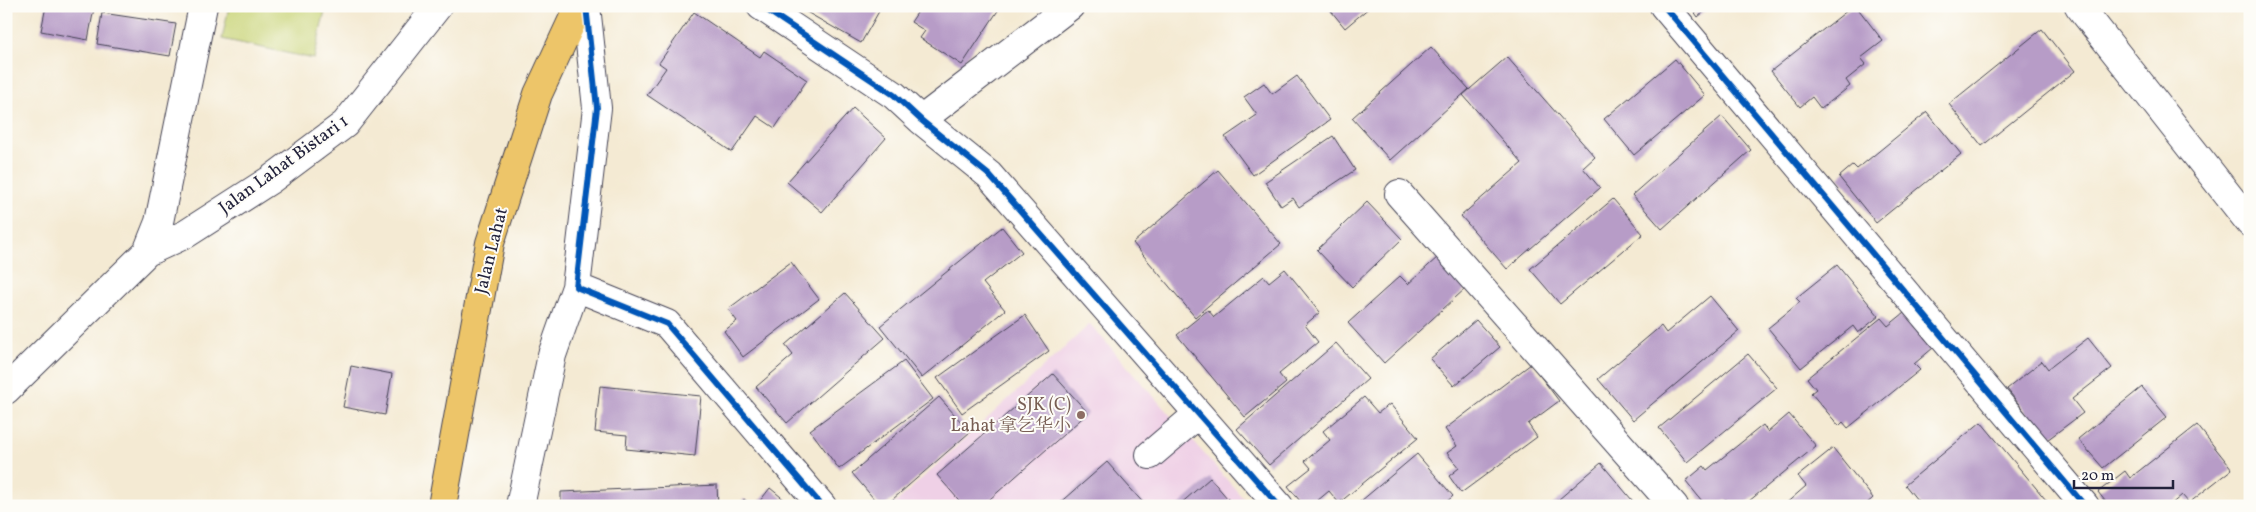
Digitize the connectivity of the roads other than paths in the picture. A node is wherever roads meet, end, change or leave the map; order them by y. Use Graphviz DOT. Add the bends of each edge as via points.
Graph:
graph roads {
  1 [pos="203,6"];
  2 [pos="438,6"];
  3 [pos="579,6"];
  4 [pos="586,6"];
  5 [pos="762,6"];
  6 [pos="1070,6"];
  7 [pos="1664,6"];
  8 [pos="2079,6"];
  9 [pos="922,120"];
  10 [pos="1399,194"];
  11 [pos="2250,223"];
  12 [pos="147,252"];
  13 [pos="576,288"];
  14 [pos="6,390"];
  15 [pos="1197,415"];
  16 [pos="1150,456"];
  17 [pos="442,506"];
  18 [pos="520,506"];
  19 [pos="822,506"];
  20 [pos="1279,506"];
  21 [pos="1674,506"];
  22 [pos="2085,506"];
  1 -- 12 [label="street, Jalan Lahat Bistari 1" via="158,222"];
  2 -- 12 [label="street, Jalan Lahat Bistari 1" via="345,124 270,180 194,229"];
  3 -- 17 [label="main road, Jalan Lahat" via="538,94 490,243"];
  4 -- 13 [label="street" via="597,108"];
  5 -- 9 [label="street" via="894,95"];
  6 -- 9 [label="street"];
  7 -- 22 [label="street"];
  8 -- 11 [label="street"];
  9 -- 15 [label="street" via="989,175"];
  10 -- 21 [label="street"];
  12 -- 14 [label="street, Jalan Lahat Bistari 1"];
  13 -- 18 [label="street" via="552,355"];
  13 -- 19 [label="street" via="667,324"];
  15 -- 16 [label="street"];
  15 -- 20 [label="street"];
}
